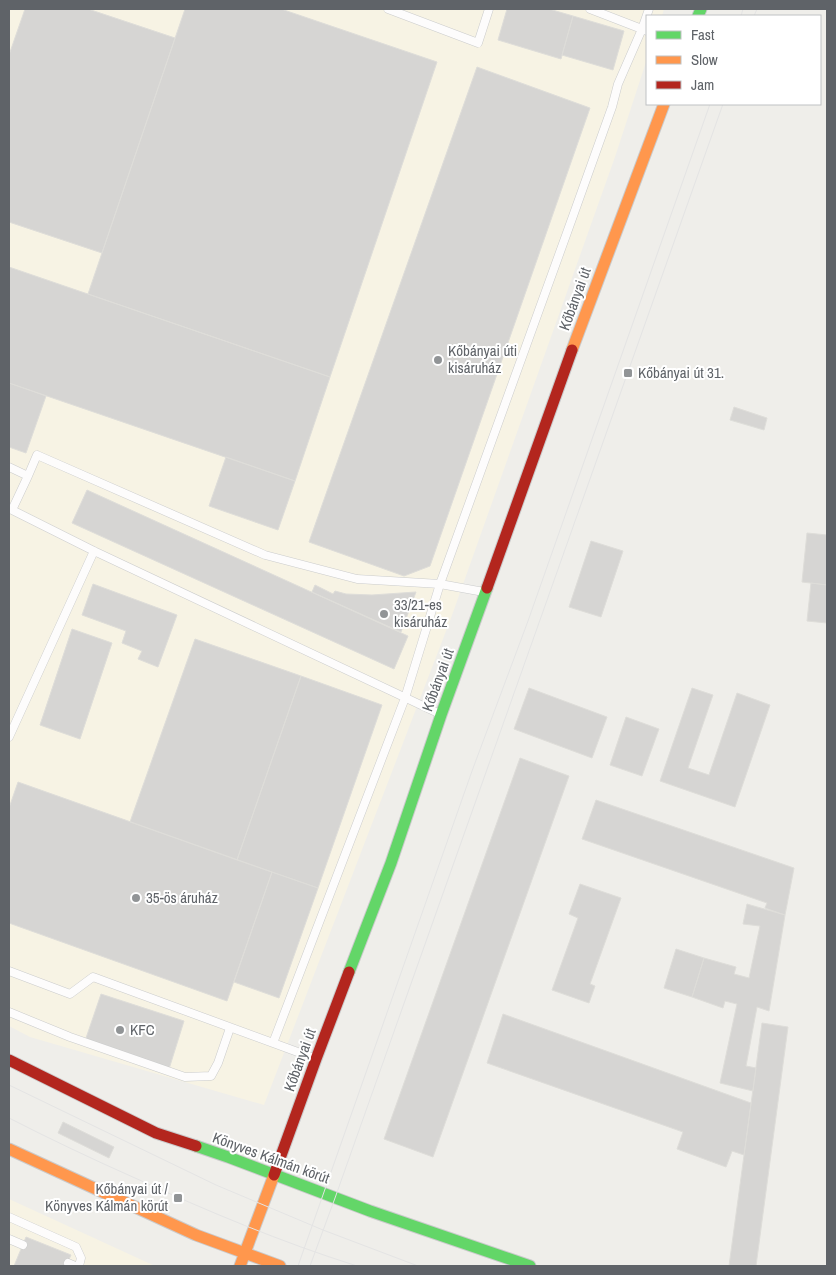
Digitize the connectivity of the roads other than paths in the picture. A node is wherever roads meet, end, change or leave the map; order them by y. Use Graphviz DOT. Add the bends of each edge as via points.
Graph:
graph roads {
  1 [pos="388,9"];
  2 [pos="489,9"];
  3 [pos="590,9"];
  4 [pos="645,30"];
  5 [pos="664,105"];
  6 [pos="9,467"];
  7 [pos="28,476"];
  8 [pos="94,551"];
  9 [pos="440,584"];
  10 [pos="486,592"];
  11 [pos="405,698"];
  12 [pos="441,715"];
  13 [pos="9,737"];
  14 [pos="9,971"];
  15 [pos="9,1012"];
  16 [pos="230,1028"];
  17 [pos="272,1043"];
  18 [pos="316,1059"];
  19 [pos="9,1060"];
  20 [pos="9,1149"];
  21 [pos="274,1175"];
  22 [pos="9,1217"];
  23 [pos="9,1239"];
  24 [pos="23,1245"];
  25 [pos="245,1253"];
  26 [pos="79,1266"];
  27 [pos="240,1266"];
  28 [pos="280,1266"];
  29 [pos="530,1266"];
  1 -- 2 [label="lane" via="478,43"];
  3 -- 4 [label="lane"];
  4 -- 9 [label="lane" via="618,84"];
  5 -- 10 [label="main road, Kőbányai út"];
  6 -- 7 [label="lane"];
  7 -- 8 [label="lane" via="12,510"];
  7 -- 9 [label="lane" via="37,455 265,555 357,579"];
  8 -- 11 [label="lane"];
  8 -- 13 [label="lane"];
  9 -- 10 [label="lane"];
  9 -- 11 [label="lane"];
  10 -- 12 [label="main road, Kőbányai út"];
  11 -- 12 [label="lane"];
  11 -- 17 [label="lane"];
  12 -- 18 [label="main road, Kőbányai út" via="391,863"];
  14 -- 16 [label="lane" via="70,994 92,977"];
  15 -- 16 [label="lane" via="70,1037 185,1076 211,1076"];
  16 -- 17 [label="lane"];
  17 -- 18 [label="lane"];
  18 -- 21 [label="main road, Kőbányai út"];
  19 -- 21 [label="main road, Könyves Kálmán körút" via="156,1133"];
  20 -- 25 [label="main road" via="196,1235"];
  21 -- 25 [label="main road, Kőbányai út"];
  21 -- 29 [label="main road, Könyves Kálmán körút"];
  22 -- 26 [label="lane" via="76,1247 81,1258"];
  23 -- 24 [label="lane"];
  25 -- 27 [label="main road, Kőbányai út"];
  25 -- 28 [label="main road"];
}
